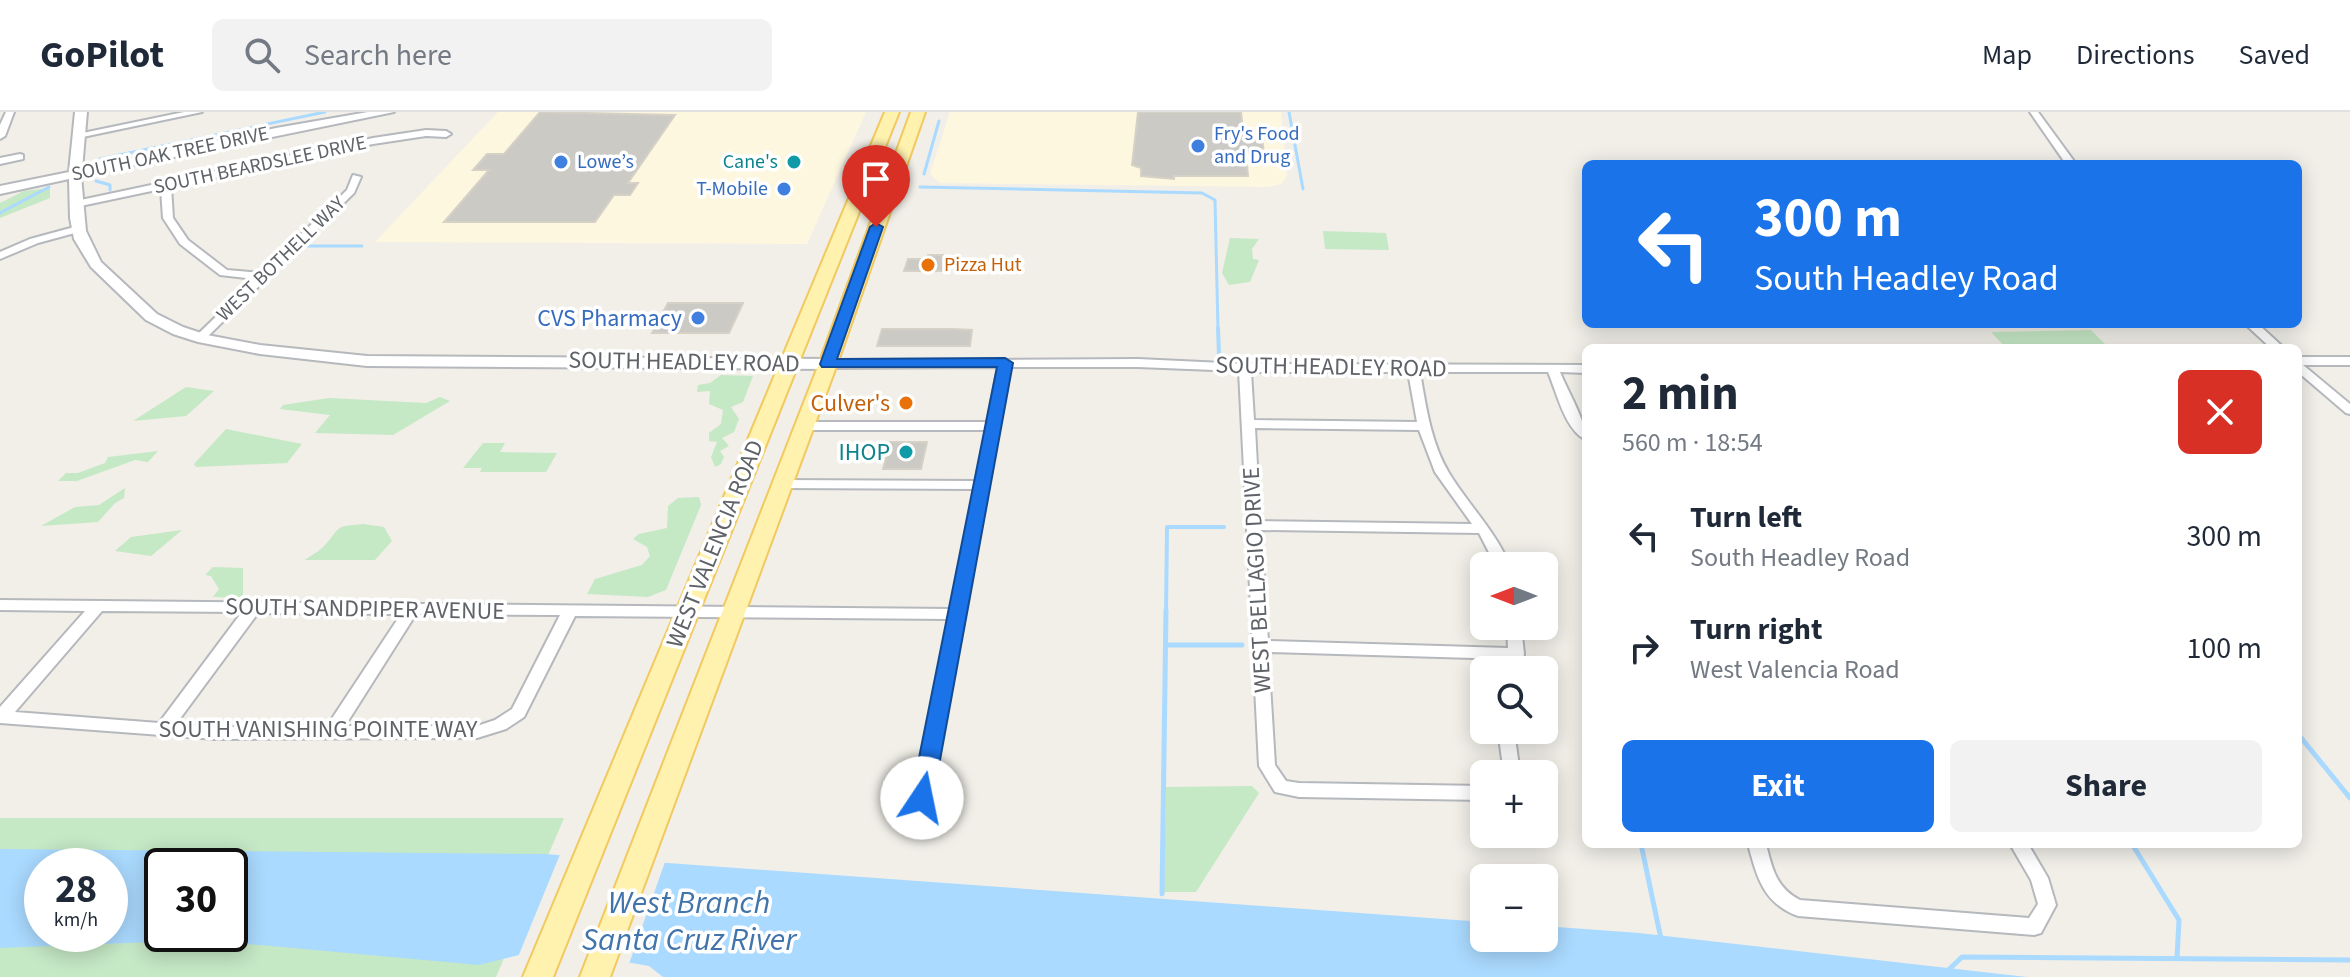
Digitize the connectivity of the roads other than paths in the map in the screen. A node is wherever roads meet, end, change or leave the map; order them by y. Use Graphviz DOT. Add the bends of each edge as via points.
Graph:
graph roads {
  1 [pos="10,112"];
  2 [pos="81,112"];
  3 [pos="198,112"];
  4 [pos="388,112"];
  5 [pos="892,112"];
  6 [pos="918,112"];
  7 [pos="2034,112"];
  8 [pos="161,116"];
  9 [pos="446,134"];
  10 [pos="78,135"];
  11 [pos="0,136"];
  12 [pos="20,157"];
  13 [pos="2068,160"];
  14 [pos="0,161"];
  15 [pos="77,174"];
  16 [pos="866,176"];
  17 [pos="894,176"];
  18 [pos="356,177"];
  19 [pos="166,185"];
  20 [pos="0,190"];
  21 [pos="76,204"];
  22 [pos="78,229"];
  23 [pos="0,256"];
  24 [pos="263,276"];
  25 [pos="2256,328"];
  26 [pos="201,337"];
  27 [pos="2274,344"];
  28 [pos="2350,361"];
  29 [pos="790,363"];
  30 [pos="1005,363"];
  31 [pos="2302,363"];
  32 [pos="828,364"];
  33 [pos="2302,367"];
  34 [pos="1245,368"];
  35 [pos="1552,368"];
  36 [pos="1414,369"];
  37 [pos="1582,369"];
  38 [pos="2350,410"];
  39 [pos="1580,420"];
  40 [pos="1249,424"];
  41 [pos="804,426"];
  42 [pos="993,426"];
  43 [pos="1424,426"];
  44 [pos="781,484"];
  45 [pos="983,485"];
  46 [pos="1254,525"];
  47 [pos="1484,529"];
  48 [pos="1496,552"];
  49 [pos="0,605"];
  50 [pos="98,606"];
  51 [pos="253,608"];
  52 [pos="412,609"];
  53 [pos="688,610"];
  54 [pos="569,612"];
  55 [pos="731,614"];
  56 [pos="958,614"];
  57 [pos="1261,646"];
  58 [pos="1470,659"];
  59 [pos="1,717"];
  60 [pos="163,730"];
  61 [pos="333,731"];
  62 [pos="1470,793"];
  63 [pos="922,798"];
  64 [pos="1758,848"];
  65 [pos="2021,848"];
  66 [pos="542,968"];
  67 [pos="598,970"];
  1 -- 11 [label="street"];
  2 -- 10 [label="street, SOUTH HEADLEY ROAD"];
  3 -- 8 [label="street"];
  4 -- 15 [label="street, SOUTH OAK TREE DRIVE"];
  5 -- 16 [label="main road, WEST VALENCIA ROAD"];
  6 -- 17 [label="main road, WEST VALENCIA ROAD"];
  7 -- 13 [label="street"];
  8 -- 10 [label="street"];
  9 -- 19 [label="street, SOUTH BEARDSLEE DRIVE" via="373,141"];
  10 -- 15 [label="street, SOUTH HEADLEY ROAD"];
  12 -- 14 [label="street"];
  15 -- 20 [label="street, SOUTH OAK TREE DRIVE"];
  15 -- 21 [label="street, SOUTH HEADLEY ROAD"];
  16 -- 17 [label="main road"];
  16 -- 29 [label="main road, WEST VALENCIA ROAD"];
  17 -- 32 [label="main road, WEST VALENCIA ROAD"];
  18 -- 24 [label="street, WEST BOTHELL WAY" via="351,191"];
  19 -- 21 [label="street, SOUTH BEARDSLEE DRIVE"];
  19 -- 24 [label="street" via="168,218 184,242 224,273"];
  21 -- 22 [label="street, SOUTH HEADLEY ROAD"];
  22 -- 23 [label="street"];
  22 -- 26 [label="street, SOUTH HEADLEY ROAD" via="99,268 138,307 160,322"];
  24 -- 26 [label="street, WEST BOTHELL WAY"];
  25 -- 27 [label="street"];
  26 -- 29 [label="street, SOUTH HEADLEY ROAD" via="367,361"];
  28 -- 31 [label="street"];
  29 -- 32 [label="street, SOUTH HEADLEY ROAD"];
  29 -- 53 [label="main road, WEST VALENCIA ROAD"];
  30 -- 32 [label="street, SOUTH HEADLEY ROAD"];
  30 -- 34 [label="street, SOUTH HEADLEY ROAD"];
  30 -- 42 [label="street"];
  32 -- 41 [label="main road, WEST VALENCIA ROAD"];
  33 -- 38 [label="street"];
  34 -- 36 [label="street, SOUTH HEADLEY ROAD"];
  34 -- 40 [label="street, WEST BELLAGIO DRIVE"];
  35 -- 36 [label="street, SOUTH HEADLEY ROAD"];
  35 -- 37 [label="street, SOUTH HEADLEY ROAD"];
  35 -- 39 [label="street"];
  36 -- 43 [label="street"];
  40 -- 43 [label="street"];
  40 -- 46 [label="street, WEST BELLAGIO DRIVE"];
  41 -- 42 [label="street"];
  41 -- 44 [label="main road, WEST VALENCIA ROAD"];
  42 -- 45 [label="street"];
  43 -- 47 [label="street" via="1441,471"];
  44 -- 45 [label="street"];
  44 -- 55 [label="main road, WEST VALENCIA ROAD"];
  45 -- 56 [label="street"];
  46 -- 47 [label="street"];
  46 -- 57 [label="street, WEST BELLAGIO DRIVE"];
  47 -- 48 [label="street"];
  49 -- 50 [label="street, SOUTH SANDPIPER AVENUE"];
  50 -- 51 [label="street, SOUTH SANDPIPER AVENUE"];
  50 -- 59 [label="street"];
  51 -- 52 [label="street, SOUTH SANDPIPER AVENUE"];
  51 -- 60 [label="street"];
  52 -- 54 [label="street, SOUTH SANDPIPER AVENUE"];
  52 -- 61 [label="street"];
  53 -- 54 [label="street, SOUTH SANDPIPER AVENUE"];
  53 -- 55 [label="street, SOUTH SANDPIPER AVENUE"];
  53 -- 66 [label="main road, WEST VALENCIA ROAD"];
  54 -- 61 [label="street, SOUTH VANISHING POINTE WAY" via="518,713 503,729"];
  55 -- 56 [label="street, SOUTH SANDPIPER AVENUE"];
  55 -- 67 [label="main road, WEST VALENCIA ROAD"];
  56 -- 63 [label="street"];
  57 -- 58 [label="street"];
  57 -- 62 [label="street, WEST BELLAGIO DRIVE" via="1267,766 1281,787"];
  59 -- 60 [label="street, SOUTH VANISHING POINTE WAY"];
  60 -- 61 [label="street, SOUTH VANISHING POINTE WAY"];
  64 -- 65 [label="street" via="1768,887 1798,908 2034,927 2047,905"];
}
